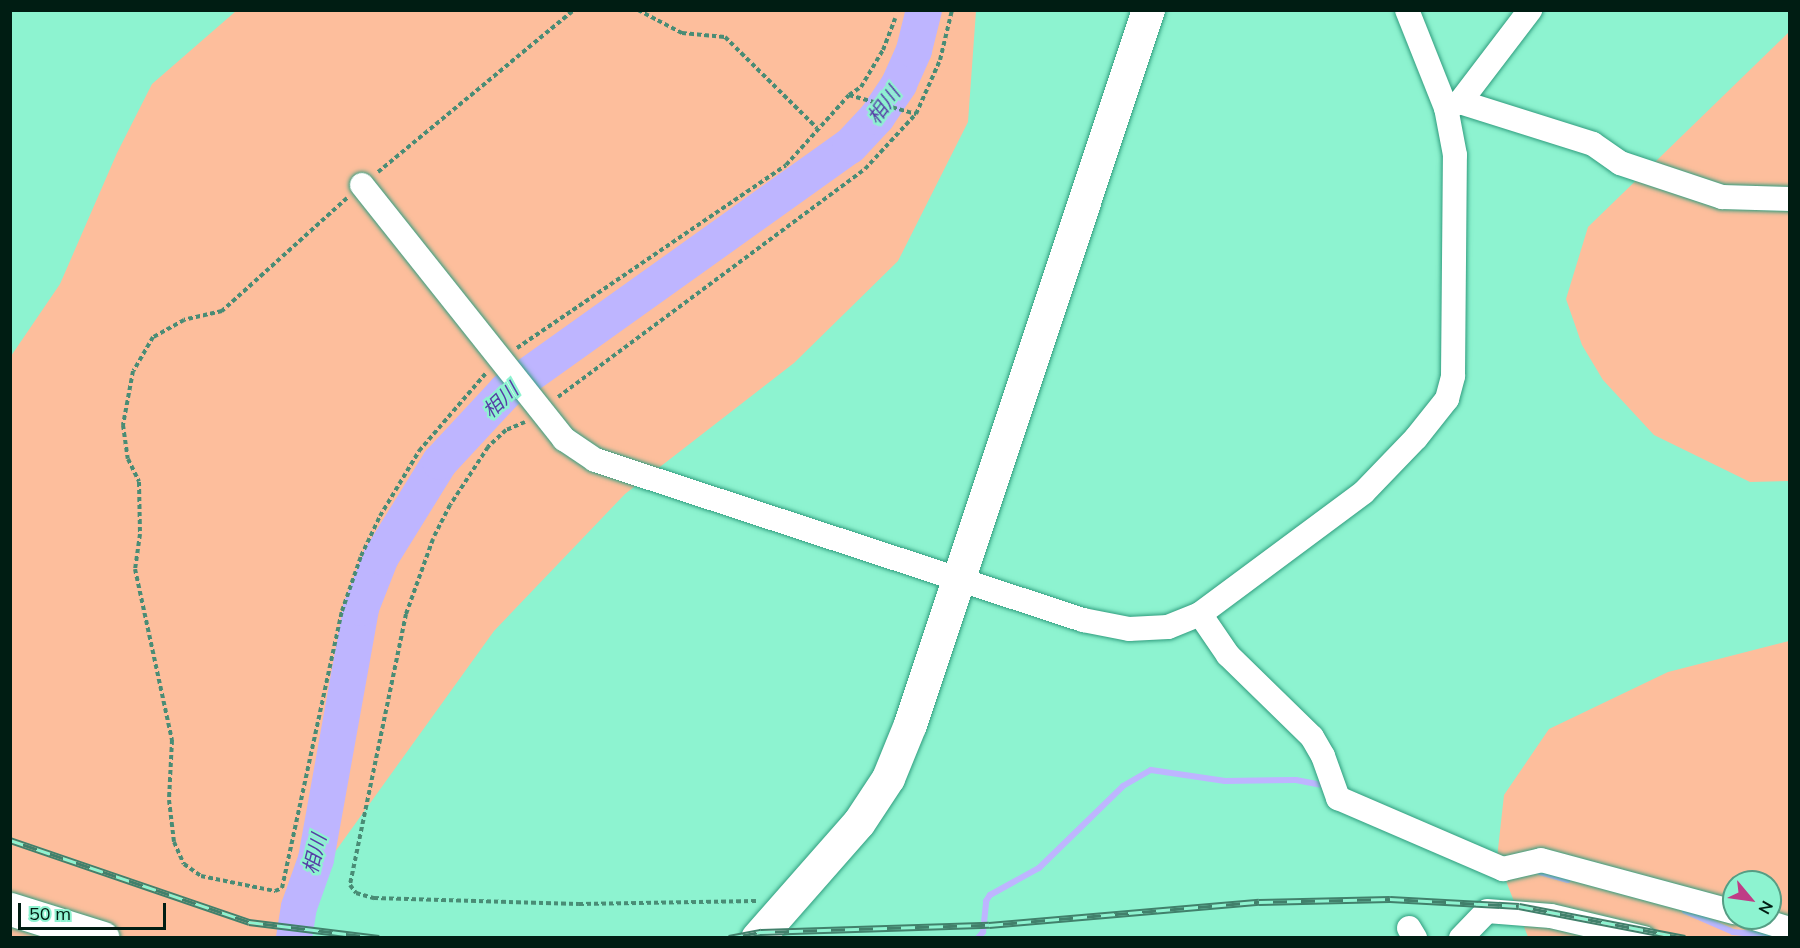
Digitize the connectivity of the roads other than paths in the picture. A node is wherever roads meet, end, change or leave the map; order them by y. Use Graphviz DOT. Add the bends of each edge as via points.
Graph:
graph roads {
  1 [pos="1148,10"];
  2 [pos="1407,10"];
  3 [pos="1530,10"];
  4 [pos="1453,105"];
  5 [pos="362,185"];
  6 [pos="1790,199"];
  7 [pos="959,576"];
  8 [pos="1200,614"];
  9 [pos="10,909"];
  10 [pos="1722,909"];
  11 [pos="103,938"];
  12 [pos="757,938"];
  13 [pos="1461,938"];
  14 [pos="1644,938"];
  1 -- 7 [label="street"];
  2 -- 4 [label="street"];
  3 -- 4 [label="street"];
  4 -- 6 [label="street" via="1593,144 1620,163 1722,197"];
  4 -- 8 [label="street" via="1453,376 1447,399 1364,492"];
  5 -- 7 [label="street" via="564,439 595,460"];
  7 -- 8 [label="street" via="1083,620 1129,629 1168,627"];
  7 -- 12 [label="street" via="888,778 859,822"];
  8 -- 10 [label="street" via="1228,655 1312,737 1338,798 1503,869 1541,860"];
  9 -- 11 [label="street"];
  13 -- 14 [label="street" via="1487,911 1551,916"];
}
